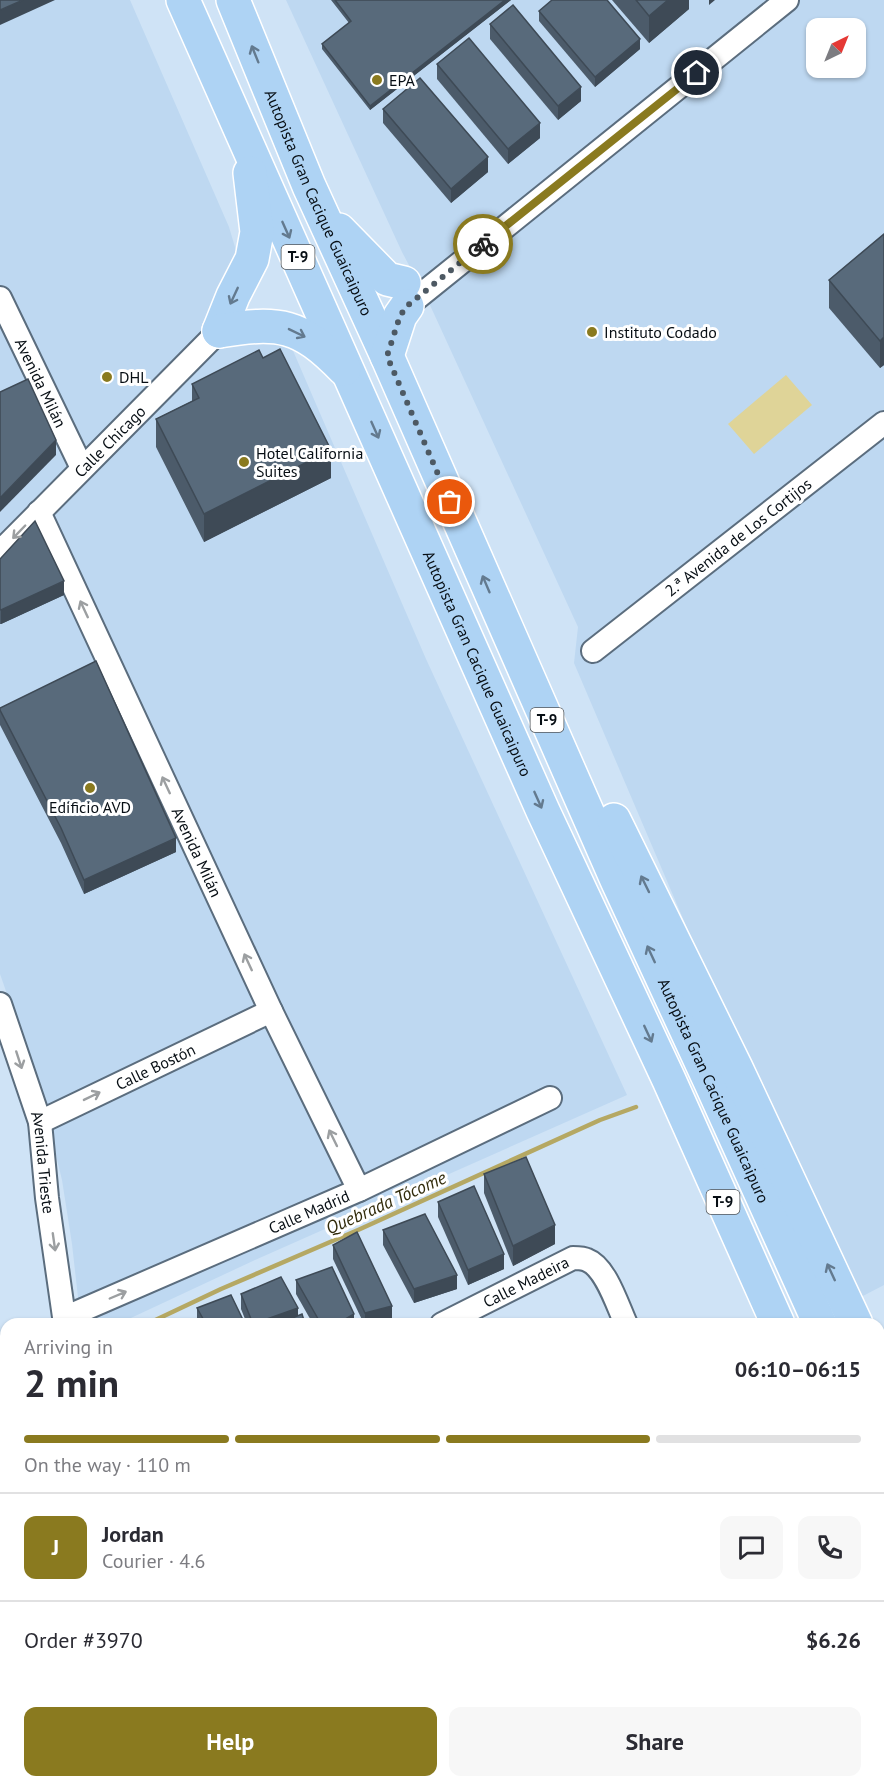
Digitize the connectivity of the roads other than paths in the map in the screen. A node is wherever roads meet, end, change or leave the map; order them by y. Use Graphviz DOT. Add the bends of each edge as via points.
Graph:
graph roads {
  1 [pos="183,0"];
  2 [pos="233,0"];
  3 [pos="769,0"];
  4 [pos="788,0"];
  5 [pos="246,138"];
  6 [pos="309,186"];
  7 [pos="406,295"];
  8 [pos="0,298"];
  9 [pos="219,331"];
  10 [pos="387,356"];
  11 [pos="351,376"];
  12 [pos="884,423"];
  13 [pos="82,468"];
  14 [pos="39,512"];
  15 [pos="0,552"];
  16 [pos="505,627"];
  17 [pos="593,651"];
  18 [pos="0,1004"];
  19 [pos="271,1011"];
  20 [pos="669,1080"];
  21 [pos="550,1098"];
  22 [pos="40,1122"];
  23 [pos="359,1190"];
  24 [pos="65,1318"];
  25 [pos="72,1318"];
  26 [pos="461,1318"];
  27 [pos="623,1318"];
  28 [pos="753,1318"];
  29 [pos="775,1318"];
  30 [pos="817,1318"];
  31 [pos="853,1318"];
  1 -- 5 [label="highway, Autopista Gran Cacique Guaicaipuro / T-9"];
  6 -- 2 [label="highway, Autopista Gran Cacique Guaicaipuro / T-9, one-way"];
  3 -- 7 [label="street" via="667,86 423,273"];
  4 -- 7 [label="street"];
  5 -- 9 [label="highway, one-way" via="257,232 252,259"];
  5 -- 11 [label="highway, Autopista Gran Cacique Guaicaipuro / T-9, one-way"];
  6 -- 7 [label="highway" via="340,232"];
  6 -- 10 [label="highway, Autopista Gran Cacique Guaicaipuro / T-9"];
  7 -- 10 [label="highway"];
  8 -- 13 [label="street, Avenida Milán"];
  9 -- 11 [label="highway, one-way" via="249,326 284,327 300,332"];
  9 -- 13 [label="street, Calle Chicago"];
  16 -- 10 [label="highway, Autopista Gran Cacique Guaicaipuro / T-9, one-way"];
  11 -- 20 [label="highway, Autopista Gran Cacique Guaicaipuro / T-9, one-way" via="543,811"];
  12 -- 17 [label="street, 2.ª Avenida de Los Cortijos"];
  13 -- 14 [label="street, Calle Chicago"];
  14 -- 15 [label="street, Calle Chicago, one-way"];
  19 -- 14 [label="street, Avenida Milán, one-way"];
  30 -- 16 [label="highway, Autopista Gran Cacique Guaicaipuro / T-9, one-way"];
  31 -- 16 [label="highway, one-way" via="736,1068 576,744"];
  18 -- 22 [label="street, Avenida Trieste, one-way"];
  22 -- 19 [label="street, Calle Bostón, one-way"];
  23 -- 19 [label="street, Avenida Milán, one-way"];
  20 -- 28 [label="highway" via="670,1119"];
  20 -- 29 [label="highway, Autopista Gran Cacique Guaicaipuro / T-9"];
  21 -- 23 [label="street, Calle Madrid"];
  22 -- 24 [label="street, Avenida Trieste, one-way"];
  25 -- 23 [label="street, Calle Madrid, one-way"];
  26 -- 27 [label="street, Calle Madeira" via="573,1258 586,1259 597,1266"];
}
